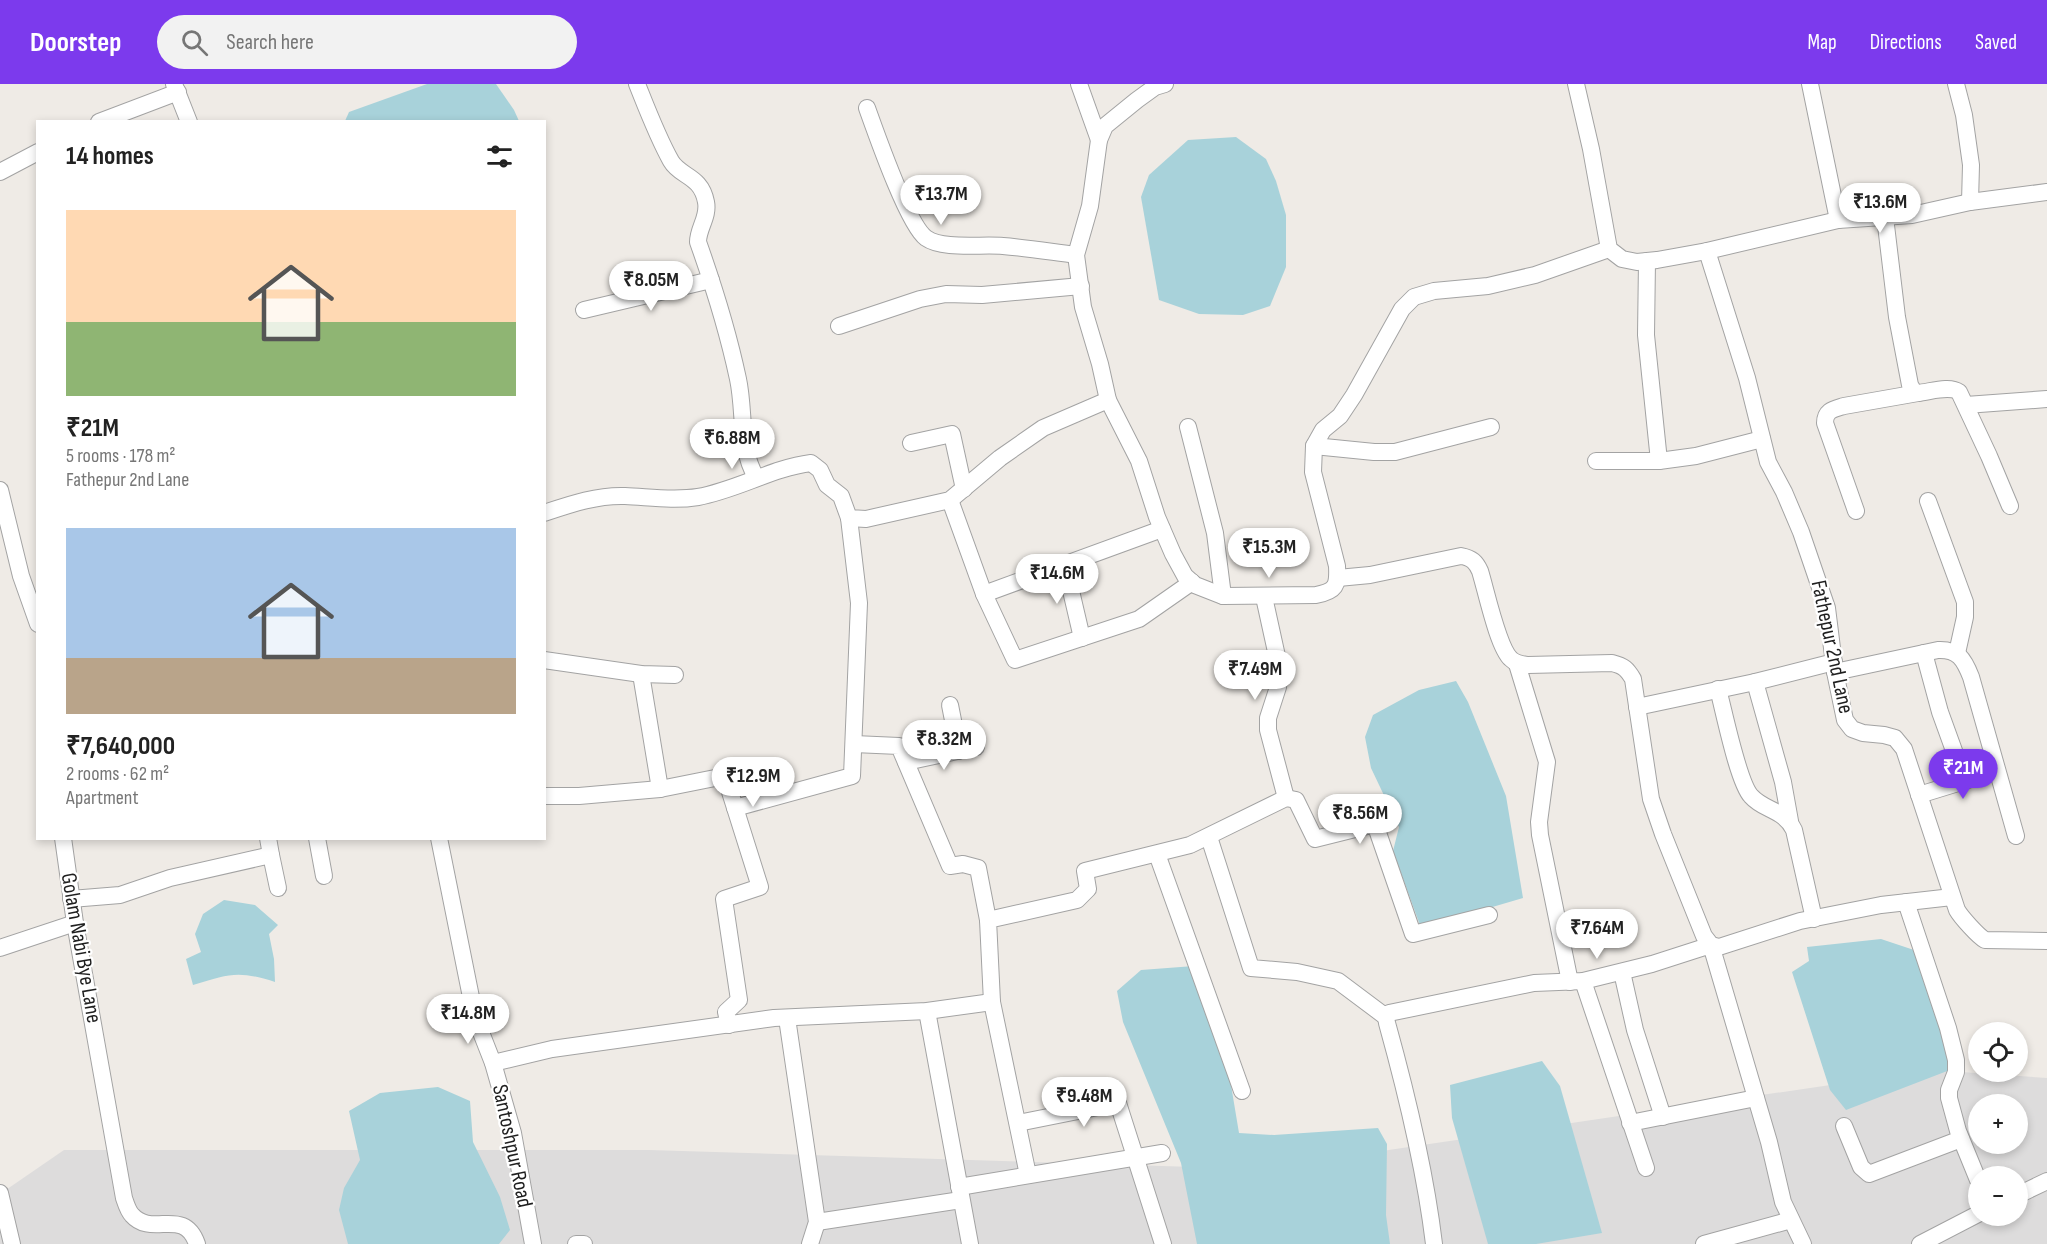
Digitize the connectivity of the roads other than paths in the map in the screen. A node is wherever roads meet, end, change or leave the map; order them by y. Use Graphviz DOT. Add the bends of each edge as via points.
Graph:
graph roads {
  1 [pos="637,84"];
  2 [pos="1079,84"];
  3 [pos="1165,84"];
  4 [pos="1576,84"];
  5 [pos="1810,84"];
  6 [pos="1956,84"];
  7 [pos="176,88"];
  8 [pos="867,108"];
  9 [pos="104,120"];
  10 [pos="188,120"];
  11 [pos="1098,140"];
  12 [pos="36,153"];
  13 [pos="0,172"];
  14 [pos="2047,192"];
  15 [pos="1970,202"];
  16 [pos="1885,217"];
  17 [pos="1838,220"];
  18 [pos="1609,249"];
  19 [pos="1707,251"];
  20 [pos="1076,255"];
  21 [pos="1647,261"];
  22 [pos="711,280"];
  23 [pos="1081,286"];
  24 [pos="584,310"];
  25 [pos="839,326"];
  26 [pos="1918,393"];
  27 [pos="2047,399"];
  28 [pos="1108,400"];
  29 [pos="1966,405"];
  30 [pos="1188,427"];
  31 [pos="1491,427"];
  32 [pos="1762,439"];
  33 [pos="911,443"];
  34 [pos="1314,446"];
  35 [pos="1596,461"];
  36 [pos="1659,461"];
  37 [pos="756,477"];
  38 [pos="963,489"];
  39 [pos="0,490"];
  40 [pos="950,500"];
  41 [pos="1929,501"];
  42 [pos="2010,506"];
  43 [pos="1856,511"];
  44 [pos="546,512"];
  45 [pos="849,518"];
  46 [pos="1162,529"];
  47 [pos="1065,565"];
  48 [pos="1338,578"];
  49 [pos="1192,582"];
  50 [pos="984,594"];
  51 [pos="1223,596"];
  52 [pos="1264,597"];
  53 [pos="36,617"];
  54 [pos="1082,638"];
  55 [pos="1924,653"];
  56 [pos="1957,653"];
  57 [pos="546,660"];
  58 [pos="1517,664"];
  59 [pos="1834,667"];
  60 [pos="641,674"];
  61 [pos="675,675"];
  62 [pos="1755,682"];
  63 [pos="1718,689"];
  64 [pos="950,705"];
  65 [pos="1637,707"];
  66 [pos="854,744"];
  67 [pos="976,747"];
  68 [pos="959,751"];
  69 [pos="906,762"];
  70 [pos="1997,771"];
  71 [pos="1965,781"];
  72 [pos="660,789"];
  73 [pos="1919,795"];
  74 [pos="546,796"];
  75 [pos="1286,798"];
  76 [pos="735,808"];
  77 [pos="1790,821"];
  78 [pos="2016,836"];
  79 [pos="1209,837"];
  80 [pos="63,840"];
  81 [pos="317,840"];
  82 [pos="439,840"];
  83 [pos="269,847"];
  84 [pos="1158,854"];
  85 [pos="324,876"];
  86 [pos="278,888"];
  87 [pos="1952,897"];
  88 [pos="71,899"];
  89 [pos="1906,902"];
  90 [pos="1489,915"];
  91 [pos="1814,919"];
  92 [pos="988,920"];
  93 [pos="75,923"];
  94 [pos="2047,941"];
  95 [pos="1711,945"];
  96 [pos="0,948"];
  97 [pos="1623,972"];
  98 [pos="1577,982"];
  99 [pos="992,1002"];
  100 [pos="927,1011"];
  101 [pos="1386,1017"];
  102 [pos="787,1018"];
  103 [pos="729,1024"];
  104 [pos="494,1063"];
  105 [pos="1242,1091"];
  106 [pos="1756,1098"];
  107 [pos="1663,1117"];
  108 [pos="1018,1123"];
  109 [pos="1630,1123"];
  110 [pos="1844,1126"];
  111 [pos="1961,1139"];
  112 [pos="1162,1153"];
  113 [pos="1136,1157"];
  114 [pos="1972,1166"];
  115 [pos="1646,1168"];
  116 [pos="1028,1174"];
  117 [pos="2047,1181"];
  118 [pos="2028,1190"];
  119 [pos="0,1192"];
  120 [pos="960,1193"];
  121 [pos="1968,1219"];
  122 [pos="1791,1220"];
  123 [pos="817,1222"];
  124 [pos="1713,1243"];
  125 [pos="12,1244"];
  126 [pos="196,1244"];
  127 [pos="533,1244"];
  128 [pos="576,1244"];
  129 [pos="584,1244"];
  130 [pos="810,1244"];
  131 [pos="970,1244"];
  132 [pos="1163,1244"];
  133 [pos="1434,1244"];
  134 [pos="1803,1244"];
  135 [pos="1920,1244"];
  1 -- 22 [label="street" via="672,163 692,177 706,200 707,213 699,242"];
  2 -- 11 [label="street"];
  3 -- 11 [label="street" via="1155,87 1105,126"];
  4 -- 18 [label="street"];
  5 -- 17 [label="street"];
  6 -- 15 [label="street" via="1971,165"];
  7 -- 9 [label="street"];
  7 -- 10 [label="street"];
  8 -- 20 [label="street" via="916,226 928,239 935,243"];
  11 -- 20 [label="street" via="1089,206"];
  12 -- 13 [label="street"];
  14 -- 15 [label="street"];
  15 -- 16 [label="street"];
  16 -- 17 [label="street"];
  16 -- 26 [label="street" via="1900,336 1910,385"];
  17 -- 19 [label="street"];
  18 -- 21 [label="street" via="1622,259"];
  18 -- 34 [label="street" via="1535,275 1414,297 1402,309 1340,416 1323,430"];
  19 -- 21 [label="street"];
  19 -- 32 [label="street, Fathepur 2nd Lane"];
  20 -- 23 [label="street"];
  21 -- 36 [label="street" via="1646,334"];
  22 -- 24 [label="street"];
  22 -- 37 [label="street" via="739,381 749,465"];
  23 -- 25 [label="street" via="982,295 946,294"];
  23 -- 28 [label="street"];
  26 -- 29 [label="street" via="1955,389"];
  26 -- 43 [label="street" via="1827,412 1825,423"];
  27 -- 29 [label="street"];
  28 -- 38 [label="street" via="1043,428"];
  28 -- 46 [label="street" via="1139,461"];
  29 -- 42 [label="street"];
  30 -- 51 [label="street" via="1215,533"];
  31 -- 34 [label="street" via="1395,452"];
  32 -- 36 [label="street"];
  32 -- 59 [label="street, Fathepur 2nd Lane" via="1768,462 1816,570 1827,608"];
  33 -- 38 [label="street" via="952,434"];
  34 -- 48 [label="street" via="1313,472"];
  35 -- 36 [label="street"];
  37 -- 44 [label="street" via="698,497 593,498"];
  37 -- 45 [label="street" via="811,462 827,485 841,496"];
  38 -- 40 [label="street"];
  39 -- 53 [label="street" via="21,576"];
  40 -- 45 [label="street" via="866,519"];
  40 -- 50 [label="street"];
  41 -- 56 [label="street" via="1965,602"];
  45 -- 66 [label="street" via="859,603"];
  46 -- 47 [label="street"];
  46 -- 49 [label="street" via="1185,576"];
  47 -- 50 [label="street"];
  47 -- 54 [label="street"];
  48 -- 52 [label="street" via="1329,592"];
  48 -- 58 [label="street" via="1469,557 1480,571 1506,654"];
  49 -- 51 [label="street"];
  49 -- 54 [label="street" via="1139,619"];
  50 -- 54 [label="street" via="1014,660"];
  51 -- 52 [label="street"];
  52 -- 75 [label="street" via="1280,670 1268,730"];
  55 -- 56 [label="street"];
  55 -- 59 [label="street"];
  55 -- 71 [label="street"];
  56 -- 70 [label="street" via="1971,677"];
  57 -- 60 [label="street"];
  58 -- 65 [label="street" via="1622,666 1633,679"];
  58 -- 98 [label="street" via="1547,762 1540,835"];
  59 -- 62 [label="street"];
  59 -- 73 [label="street, Fathepur 2nd Lane" via="1845,720 1852,729 1863,733 1895,738 1904,749"];
  60 -- 61 [label="street"];
  60 -- 72 [label="street"];
  62 -- 63 [label="street"];
  62 -- 77 [label="street"];
  63 -- 65 [label="street"];
  63 -- 77 [label="street" via="1750,795"];
  64 -- 68 [label="street"];
  65 -- 95 [label="street" via="1651,799 1704,936"];
  66 -- 69 [label="street" via="899,746"];
  66 -- 76 [label="street" via="852,776"];
  67 -- 68 [label="street"];
  68 -- 69 [label="street"];
  69 -- 92 [label="street" via="950,866 978,868"];
  70 -- 71 [label="street"];
  70 -- 78 [label="street"];
  71 -- 73 [label="street"];
  72 -- 74 [label="street"];
  72 -- 76 [label="street" via="725,776"];
  73 -- 87 [label="street, Fathepur 2nd Lane"];
  75 -- 79 [label="street"];
  75 -- 90 [label="street" via="1296,800 1314,838 1375,824 1413,934"];
  76 -- 103 [label="street" via="760,887 724,899 739,1000 726,1012"];
  77 -- 91 [label="street"];
  79 -- 84 [label="street"];
  79 -- 101 [label="street" via="1251,968 1338,981"];
  80 -- 88 [label="street, Golam Nabi Bye Lane"];
  81 -- 85 [label="street"];
  82 -- 104 [label="street, Santoshpur Road" via="475,1017"];
  83 -- 86 [label="street"];
  83 -- 88 [label="street" via="120,895"];
  84 -- 92 [label="street" via="1085,871 1088,889 1077,900"];
  84 -- 105 [label="street"];
  87 -- 89 [label="street"];
  87 -- 94 [label="street, Fathepur 2nd Lane" via="1962,919 1985,940"];
  88 -- 93 [label="street, Golam Nabi Bye Lane"];
  89 -- 91 [label="street"];
  89 -- 111 [label="street" via="1956,1060 1949,1098"];
  91 -- 95 [label="street" via="1719,947"];
  92 -- 99 [label="street"];
  93 -- 96 [label="street"];
  93 -- 126 [label="street, Golam Nabi Bye Lane" via="130,1214 150,1224 181,1224 191,1230"];
  95 -- 97 [label="street"];
  95 -- 106 [label="street"];
  97 -- 98 [label="street"];
  97 -- 107 [label="street" via="1635,1030"];
  98 -- 101 [label="street" via="1517,986 1389,1013"];
  98 -- 109 [label="street"];
  99 -- 100 [label="street"];
  99 -- 108 [label="street"];
  100 -- 102 [label="street"];
  100 -- 120 [label="street"];
  101 -- 133 [label="street" via="1405,1088"];
  102 -- 103 [label="street"];
  102 -- 123 [label="street"];
  103 -- 104 [label="street" via="552,1049"];
  104 -- 127 [label="street, Santoshpur Road" via="513,1133"];
  106 -- 107 [label="street"];
  106 -- 122 [label="street"];
  107 -- 109 [label="street"];
  108 -- 113 [label="street" via="1118,1103"];
  108 -- 116 [label="street"];
  109 -- 115 [label="street"];
  110 -- 111 [label="street" via="1861,1167 1869,1174"];
  111 -- 114 [label="street"];
  112 -- 113 [label="street"];
  113 -- 116 [label="street"];
  113 -- 132 [label="street"];
  116 -- 120 [label="street"];
  117 -- 118 [label="street"];
  119 -- 125 [label="street"];
  120 -- 123 [label="street"];
  120 -- 131 [label="street"];
  121 -- 135 [label="street"];
  122 -- 124 [label="street"];
  122 -- 134 [label="street"];
  123 -- 130 [label="street"];
  128 -- 129 [label="street"];
}
